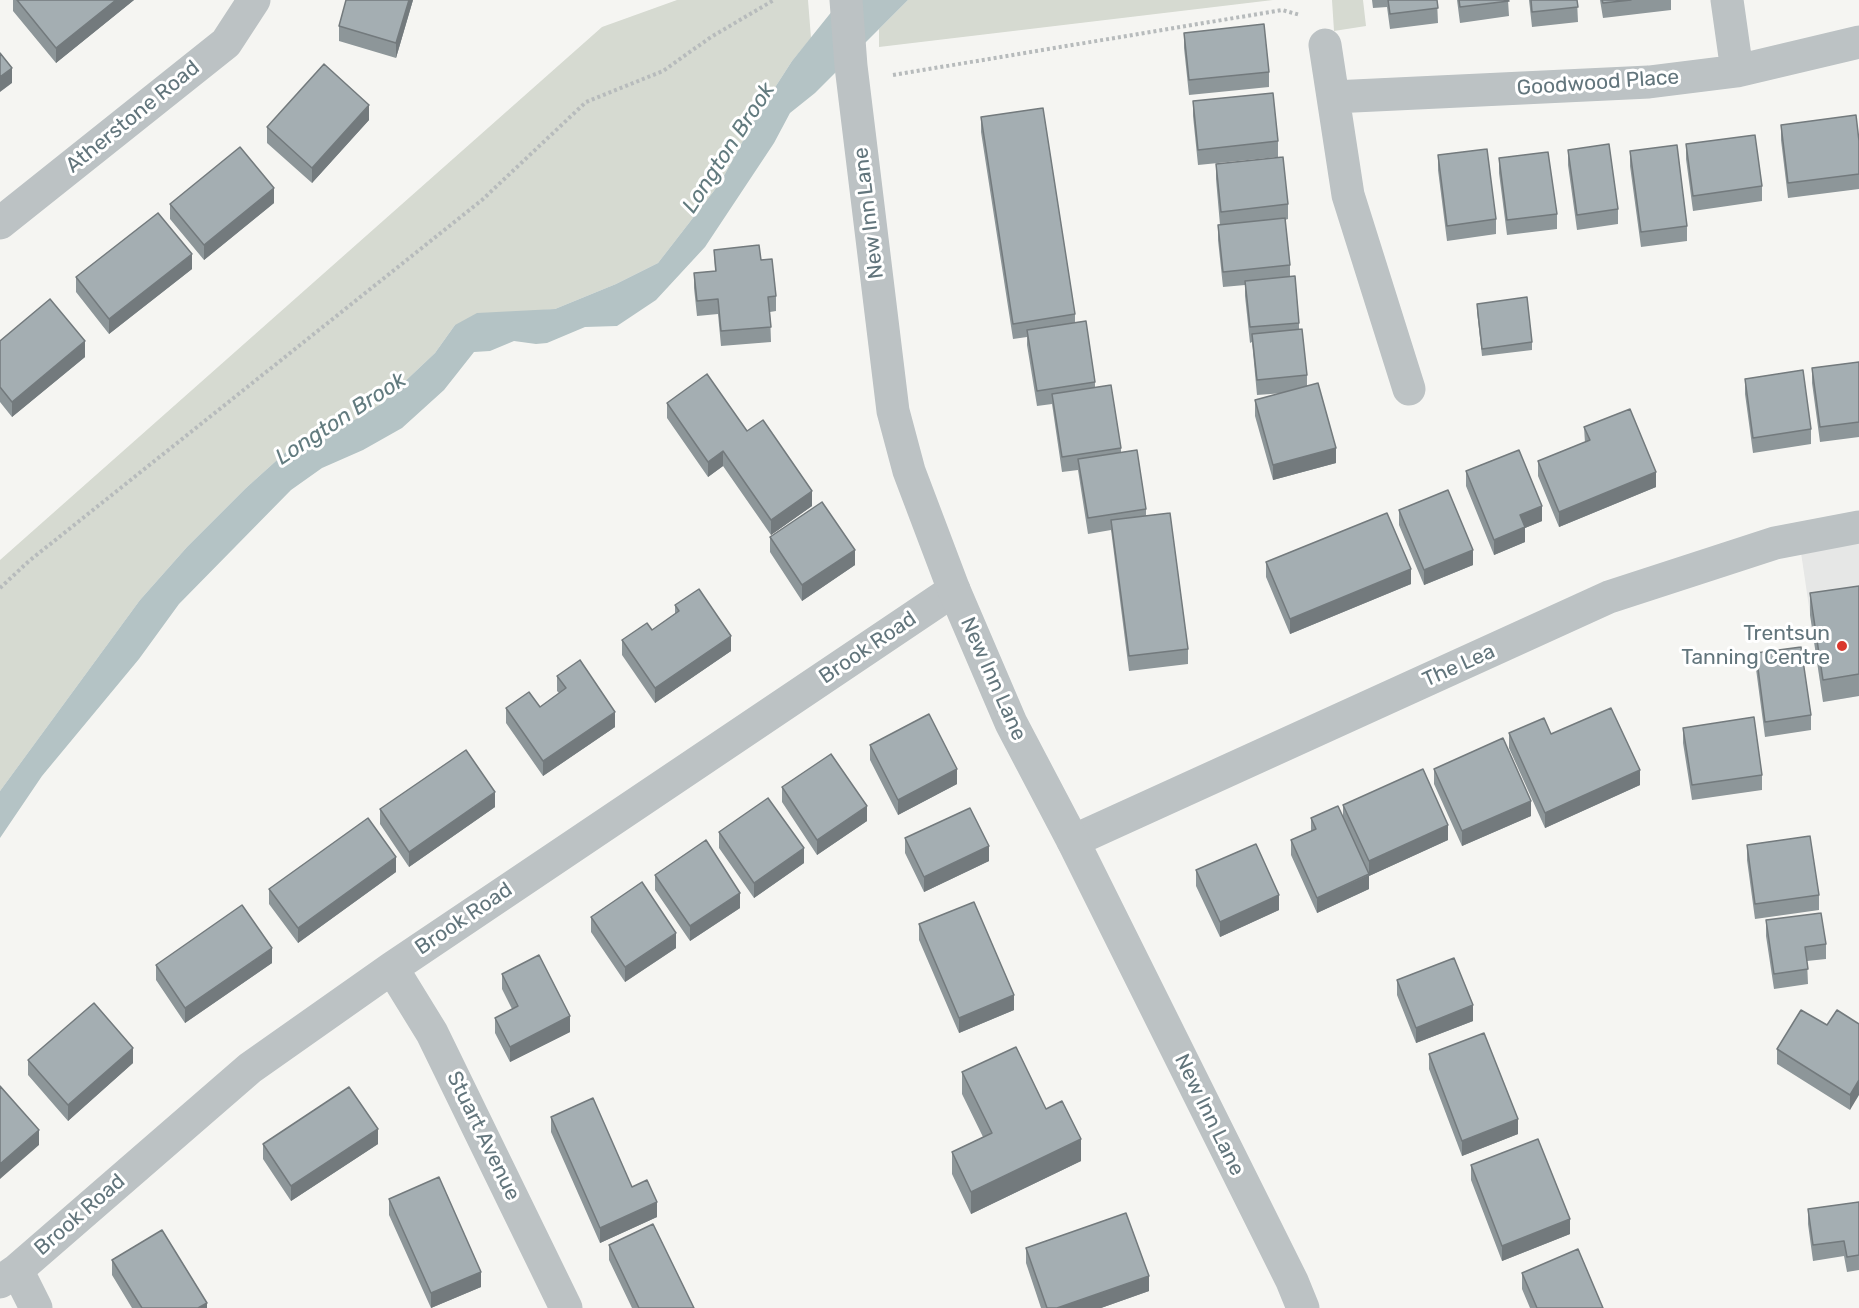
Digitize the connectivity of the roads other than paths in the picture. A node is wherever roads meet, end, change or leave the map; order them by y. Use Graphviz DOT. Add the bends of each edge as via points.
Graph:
graph roads {
  1 [pos="254,0"];
  2 [pos="846,0"];
  3 [pos="1726,0"];
  4 [pos="1859,42"];
  5 [pos="1325,45"];
  6 [pos="1737,71"];
  7 [pos="1333,97"];
  8 [pos="0,223"];
  9 [pos="1409,389"];
  10 [pos="1859,527"];
  11 [pos="954,590"];
  12 [pos="1073,841"];
  13 [pos="392,968"];
  14 [pos="8,1276"];
  15 [pos="36,1308"];
  16 [pos="567,1308"];
  17 [pos="1303,1308"];
  1 -- 8 [label="street, Atherstone Road" via="226,43"];
  2 -- 11 [label="street, New Inn Lane" via="893,411 909,471"];
  3 -- 6 [label="street"];
  4 -- 6 [label="street, Goodwood Place"];
  5 -- 7 [label="street"];
  6 -- 7 [label="street, Goodwood Place" via="1649,82"];
  7 -- 9 [label="street" via="1348,195"];
  10 -- 12 [label="street, The Lea" via="1775,543 1609,597"];
  11 -- 12 [label="street, New Inn Lane" via="1011,723"];
  11 -- 13 [label="street, Brook Road"];
  12 -- 17 [label="street, New Inn Lane"];
  13 -- 14 [label="street, Brook Road" via="250,1068"];
  13 -- 16 [label="street, Stuart Avenue" via="432,1033"];
  14 -- 15 [label="street"];
}
